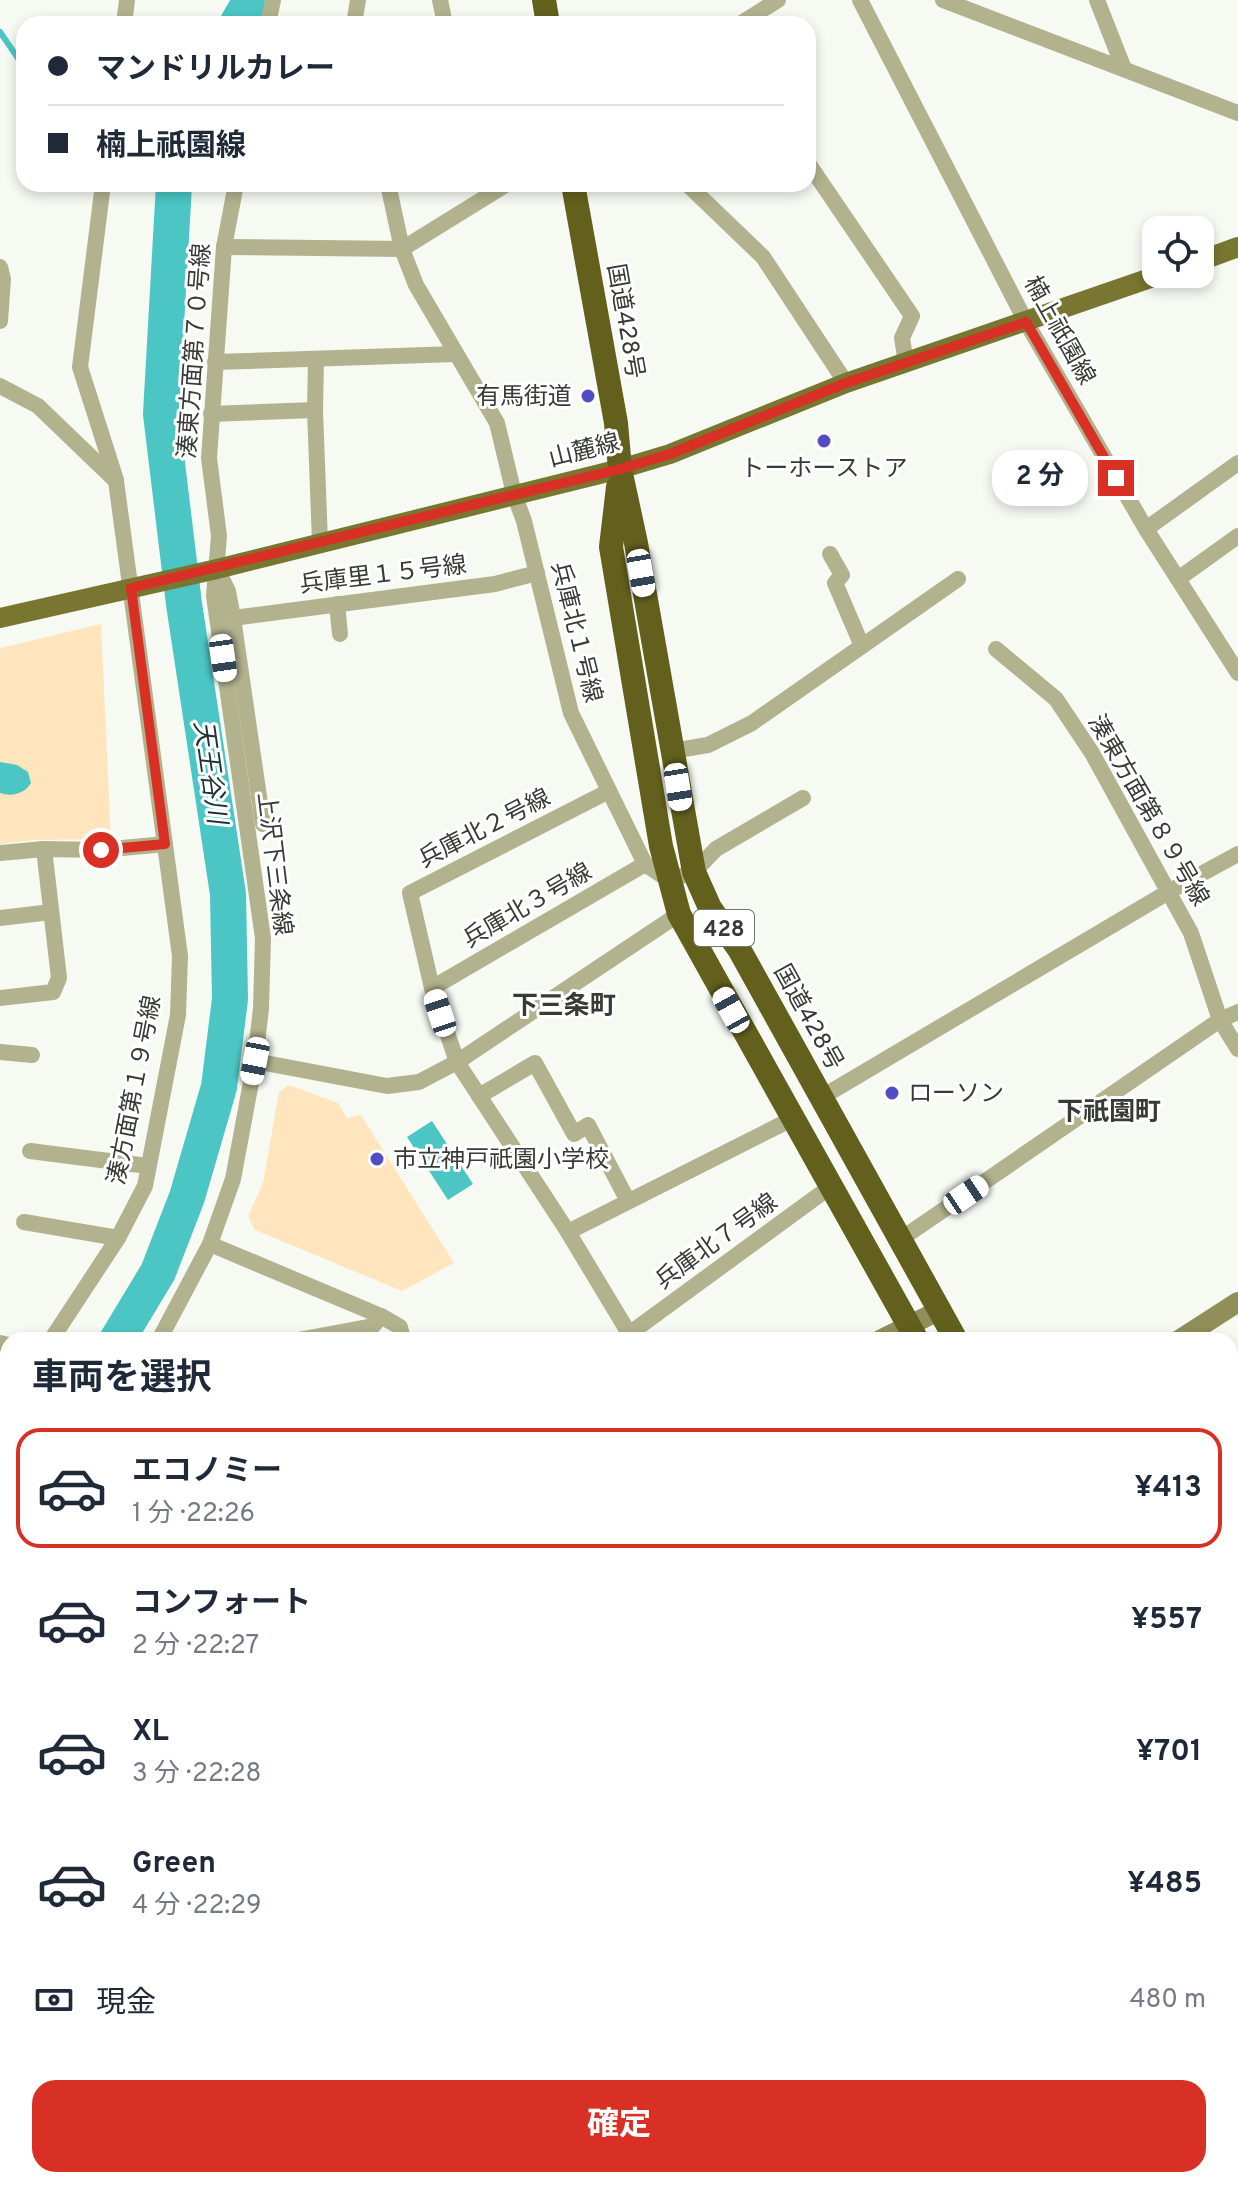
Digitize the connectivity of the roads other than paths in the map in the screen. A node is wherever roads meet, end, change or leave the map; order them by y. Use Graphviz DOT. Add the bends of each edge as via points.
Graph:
graph roads {
  1 [pos="778,0"];
  2 [pos="860,0"];
  3 [pos="943,0"];
  4 [pos="1097,0"];
  5 [pos="753,16"];
  6 [pos="1124,69"];
  7 [pos="1238,113"];
  8 [pos="816,175"];
  9 [pos="102,192"];
  10 [pos="234,192"];
  11 [pos="390,192"];
  12 [pos="494,192"];
  13 [pos="574,192"];
  14 [pos="695,192"];
  15 [pos="224,247"];
  16 [pos="1238,247"];
  17 [pos="402,249"];
  18 [pos="1214,256"];
  19 [pos="0,267"];
  20 [pos="1142,281"];
  21 [pos="0,321"];
  22 [pos="1026,322"];
  23 [pos="456,354"];
  24 [pos="316,359"];
  25 [pos="215,362"];
  26 [pos="906,363"];
  27 [pos="846,383"];
  28 [pos="0,386"];
  29 [pos="315,410"];
  30 [pos="211,414"];
  31 [pos="1238,463"];
  32 [pos="620,469"];
  33 [pos="116,481"];
  34 [pos="514,494"];
  35 [pos="1146,529"];
  36 [pos="1238,536"];
  37 [pos="320,543"];
  38 [pos="830,554"];
  39 [pos="217,569"];
  40 [pos="537,573"];
  41 [pos="958,579"];
  42 [pos="1178,579"];
  43 [pos="131,588"];
  44 [pos="337,604"];
  45 [pos="0,618"];
  46 [pos="233,618"];
  47 [pos="340,634"];
  48 [pos="862,646"];
  49 [pos="996,649"];
  50 [pos="1238,673"];
  51 [pos="672,751"];
  52 [pos="609,791"];
  53 [pos="803,798"];
  54 [pos="263,824"];
  55 [pos="165,844"];
  56 [pos="44,849"];
  57 [pos="0,853"];
  58 [pos="1238,854"];
  59 [pos="645,864"];
  60 [pos="694,872"];
  61 [pos="669,880"];
  62 [pos="1170,891"];
  63 [pos="51,912"];
  64 [pos="679,914"];
  65 [pos="0,918"];
  66 [pos="432,988"];
  67 [pos="0,998"];
  68 [pos="1238,1012"];
  69 [pos="1220,1020"];
  70 [pos="1238,1023"];
  71 [pos="1238,1049"];
  72 [pos="0,1052"];
  73 [pos="32,1055"];
  74 [pos="255,1061"];
  75 [pos="457,1062"];
  76 [pos="479,1096"];
  77 [pos="822,1097"];
  78 [pos="792,1119"];
  79 [pos="30,1151"];
  80 [pos="148,1166"];
  81 [pos="830,1187"];
  82 [pos="628,1201"];
  83 [pos="24,1222"];
  84 [pos="568,1232"];
  85 [pos="118,1238"];
  86 [pos="901,1239"];
  87 [pos="210,1244"];
  88 [pos="1238,1302"];
  89 [pos="940,1310"];
  90 [pos="381,1316"];
  91 [pos="56,1332"];
  92 [pos="163,1332"];
  93 [pos="341,1332"];
  94 [pos="401,1332"];
  95 [pos="628,1332"];
  96 [pos="638,1332"];
  97 [pos="912,1332"];
  98 [pos="914,1332"];
  99 [pos="952,1332"];
  100 [pos="1191,1332"];
  101 [pos="713,2188"];
  102 [pos="736,2188"];
  1 -- 5 [label="street"];
  2 -- 22 [label="street, 楠上祇園線"];
  3 -- 6 [label="street"];
  4 -- 6 [label="street"];
  6 -- 7 [label="street"];
  8 -- 26 [label="street" via="912,316 902,338"];
  9 -- 33 [label="street, 湊方面第１９号線" via="80,367"];
  10 -- 15 [label="street, 湊東方面第７０号線"];
  11 -- 17 [label="street, 兵庫北１号線"];
  12 -- 17 [label="street"];
  13 -- 32 [label="highway, 国道428号 / 428"];
  14 -- 27 [label="street" via="763,257"];
  15 -- 17 [label="street"];
  15 -- 25 [label="street, 湊東方面第７０号線"];
  16 -- 18 [label="main road"];
  17 -- 23 [label="street, 兵庫北１号線" via="416,285"];
  19 -- 21 [label="street"];
  20 -- 22 [label="main road, 山麓線"];
  22 -- 26 [label="main road, 山麓線"];
  22 -- 35 [label="street, 楠上祇園線"];
  23 -- 24 [label="street"];
  23 -- 34 [label="street, 兵庫北１号線" via="497,423"];
  24 -- 25 [label="street"];
  24 -- 29 [label="street"];
  25 -- 30 [label="street, 湊東方面第７０号線"];
  26 -- 27 [label="main road, 山麓線"];
  27 -- 32 [label="main road, 山麓線"];
  28 -- 33 [label="street" via="38,406"];
  29 -- 30 [label="street"];
  29 -- 37 [label="street"];
  30 -- 39 [label="street, 湊東方面第７０号線"];
  31 -- 35 [label="street"];
  32 -- 34 [label="main road, 山麓線"];
  32 -- 51 [label="highway, 国道428号 / 428"];
  32 -- 61 [label="highway, 国道428号 / 428" via="611,547"];
  33 -- 43 [label="street, 湊方面第１９号線"];
  34 -- 37 [label="main road, 山麓線"];
  34 -- 40 [label="street, 兵庫北１号線"];
  35 -- 42 [label="street, 楠上祇園線"];
  36 -- 42 [label="street"];
  37 -- 39 [label="main road, 山麓線"];
  38 -- 48 [label="street" via="842,575 835,583"];
  39 -- 43 [label="main road, 山麓線"];
  39 -- 46 [label="street"];
  39 -- 74 [label="street, 上沢下三条線" via="214,596 263,938"];
  40 -- 44 [label="street, 兵庫里１５号線" via="495,584"];
  40 -- 52 [label="street, 兵庫北１号線" via="571,713"];
  41 -- 48 [label="street"];
  42 -- 50 [label="street, 楠上祇園線"];
  43 -- 45 [label="main road, 山麓線"];
  43 -- 55 [label="street, 湊方面第１９号線"];
  44 -- 46 [label="street, 兵庫里１５号線"];
  44 -- 47 [label="street"];
  46 -- 54 [label="street"];
  48 -- 51 [label="street" via="752,723 708,745"];
  49 -- 62 [label="street, 湊東方面第８９号線" via="1056,699"];
  51 -- 60 [label="highway, 国道428号 / 428"];
  52 -- 59 [label="street, 兵庫北１号線"];
  52 -- 66 [label="street, 兵庫北２号線" via="410,893"];
  53 -- 60 [label="street" via="716,849"];
  55 -- 56 [label="street"];
  55 -- 80 [label="street, 湊方面第１９号線" via="180,956 178,1015"];
  56 -- 57 [label="street"];
  56 -- 63 [label="street"];
  58 -- 62 [label="street"];
  59 -- 61 [label="street"];
  59 -- 66 [label="street, 兵庫北３号線"];
  60 -- 61 [label="street"];
  60 -- 77 [label="highway, 国道428号 / 428"];
  61 -- 64 [label="highway, 国道428号 / 428"];
  62 -- 69 [label="street, 湊東方面第８９号線" via="1191,933"];
  62 -- 77 [label="street"];
  63 -- 65 [label="street"];
  63 -- 67 [label="street" via="59,978 53,992"];
  64 -- 75 [label="street"];
  64 -- 78 [label="highway, 国道428号 / 428"];
  66 -- 75 [label="street, 兵庫北２号線"];
  68 -- 69 [label="street"];
  69 -- 70 [label="street"];
  69 -- 71 [label="street, 湊東方面第８９号線"];
  69 -- 86 [label="street"];
  72 -- 73 [label="street"];
  74 -- 75 [label="street" via="387,1086 419,1082"];
  74 -- 87 [label="street, 上沢下三条線" via="233,1179"];
  75 -- 76 [label="street, 兵庫北２号線"];
  76 -- 82 [label="street" via="535,1063 574,1134 588,1125"];
  76 -- 84 [label="street, 兵庫北２号線"];
  77 -- 86 [label="highway, 国道428号 / 428"];
  78 -- 81 [label="highway, 国道428号 / 428"];
  78 -- 82 [label="street"];
  79 -- 80 [label="street"];
  80 -- 85 [label="street, 湊方面第１９号線" via="145,1186"];
  81 -- 96 [label="street, 兵庫北７号線"];
  81 -- 97 [label="highway, 国道428号 / 428"];
  82 -- 84 [label="street"];
  83 -- 85 [label="street"];
  84 -- 95 [label="street, 兵庫北２号線"];
  85 -- 91 [label="street, 湊方面第１９号線"];
  86 -- 89 [label="highway, 国道428号 / 428"];
  87 -- 90 [label="street"];
  87 -- 92 [label="street, 上沢下三条線"];
  88 -- 100 [label="street"];
  89 -- 98 [label="street"];
  89 -- 99 [label="highway, 国道428号 / 428"];
  90 -- 93 [label="street" via="373,1326"];
  90 -- 94 [label="street"];
  101 -- 102 [label="street"];
}
